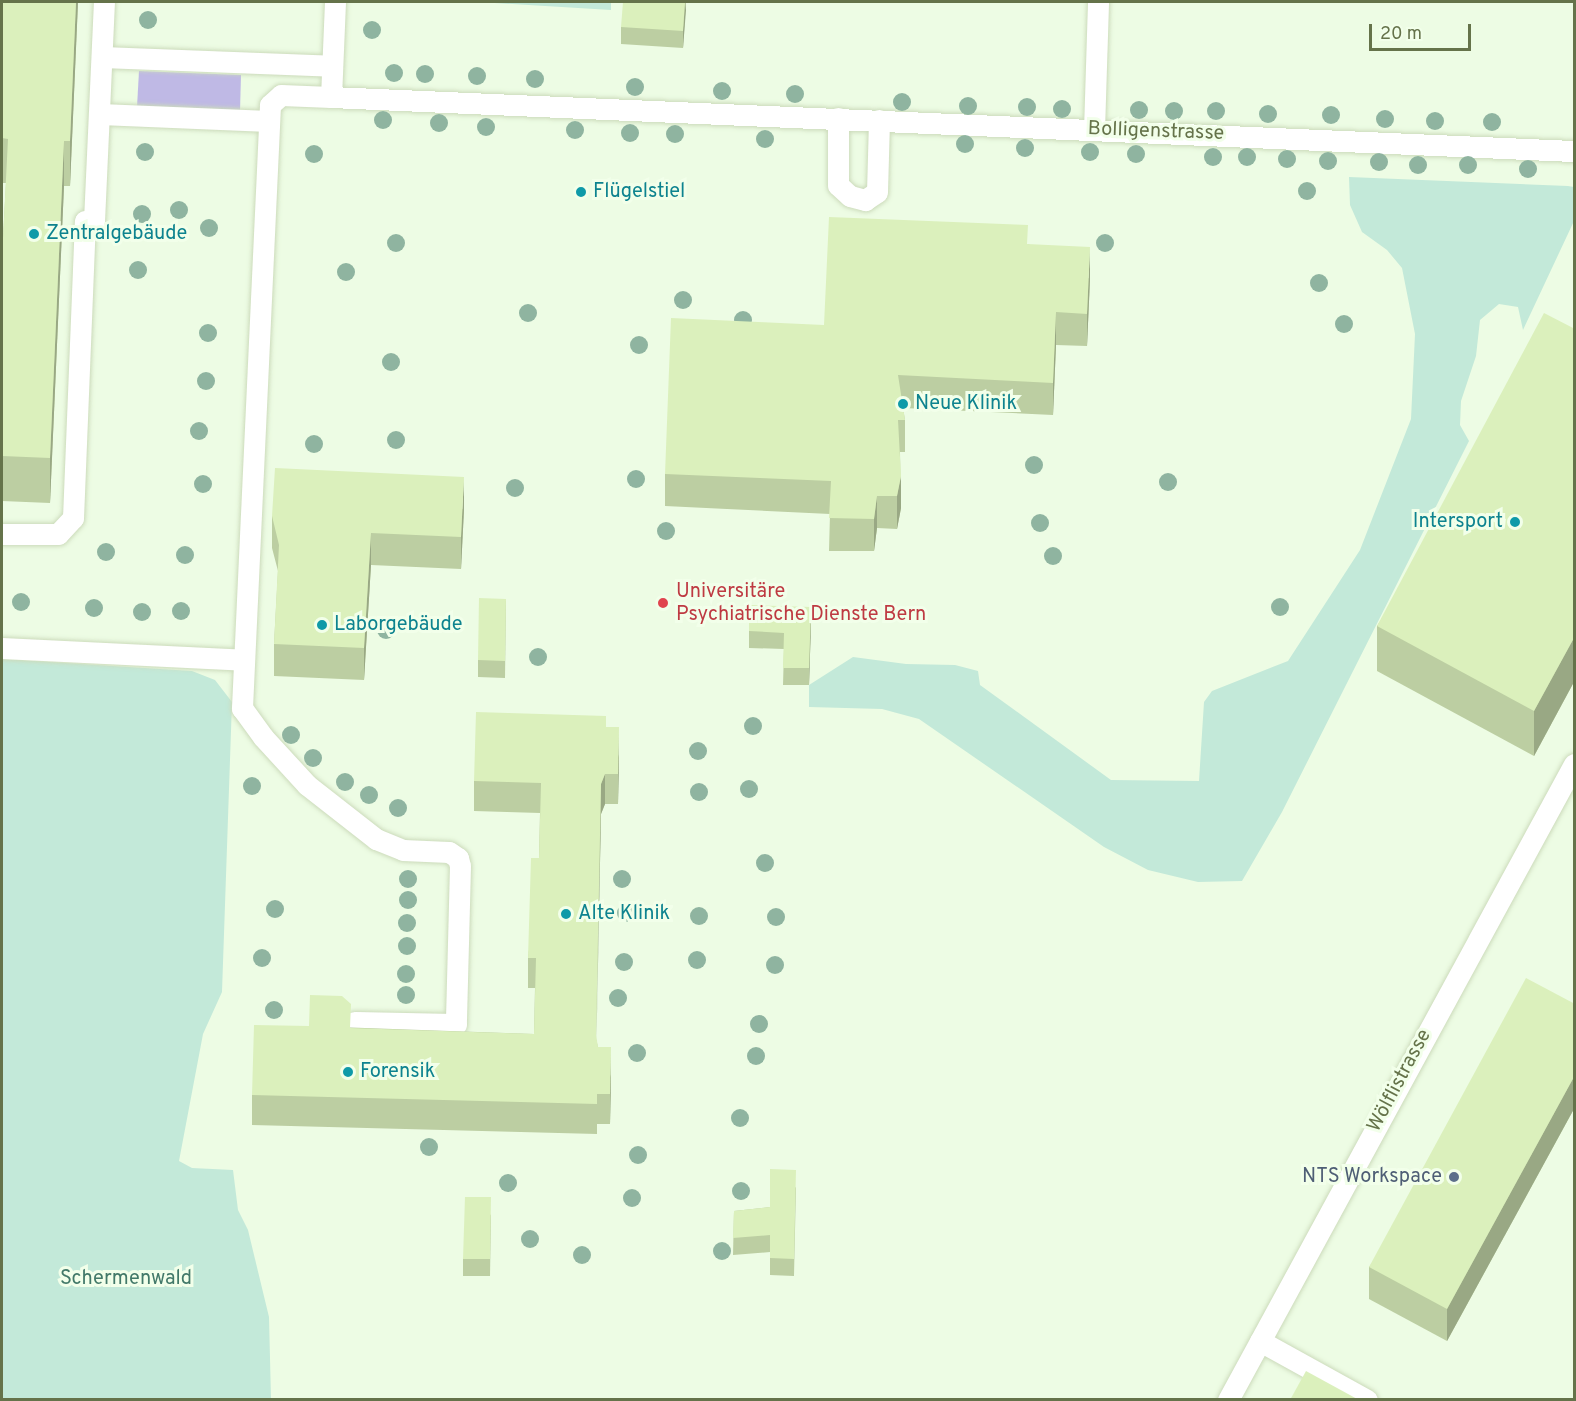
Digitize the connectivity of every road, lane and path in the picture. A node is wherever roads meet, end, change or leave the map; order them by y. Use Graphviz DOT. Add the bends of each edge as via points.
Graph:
graph roads {
  1 [pos="104,2"];
  2 [pos="335,2"];
  3 [pos="1098,2"];
  4 [pos="102,57"];
  5 [pos="332,66"];
  6 [pos="331,97"];
  7 [pos="100,114"];
  8 [pos="838,118"];
  9 [pos="879,120"];
  10 [pos="269,121"];
  11 [pos="1094,130"];
  12 [pos="1575,151"];
  13 [pos="2,534"];
  14 [pos="2,648"];
  15 [pos="244,660"];
  16 [pos="1575,764"];
  17 [pos="354,1022"];
  18 [pos="1260,1341"];
  19 [pos="1228,1400"];
  20 [pos="1367,1400"];
  1 -- 4 [label="lane"];
  2 -- 5 [label="lane"];
  3 -- 11 [label="lane"];
  4 -- 5 [label="lane"];
  4 -- 7 [label="lane"];
  5 -- 6 [label="lane"];
  6 -- 8 [label="lane, Bolligenstrasse"];
  6 -- 10 [label="lane, Bolligenstrasse" via="275,96"];
  7 -- 10 [label="lane"];
  7 -- 13 [label="lane" via="94,221 85,221 73,518 58,534"];
  8 -- 9 [label="lane, Bolligenstrasse"];
  8 -- 9 [label="lane" via="838,185 850,196 865,200 877,192"];
  9 -- 11 [label="lane, Bolligenstrasse"];
  10 -- 15 [label="lane"];
  11 -- 12 [label="lane, Bolligenstrasse"];
  14 -- 15 [label="lane"];
  15 -- 17 [label="lane" via="242,708 263,738 307,785 376,839 403,850 450,852 459,861 456,1024"];
  16 -- 18 [label="lane, Wölflistrasse"];
  18 -- 19 [label="lane, Wölflistrasse"];
  18 -- 20 [label="lane"];
}
